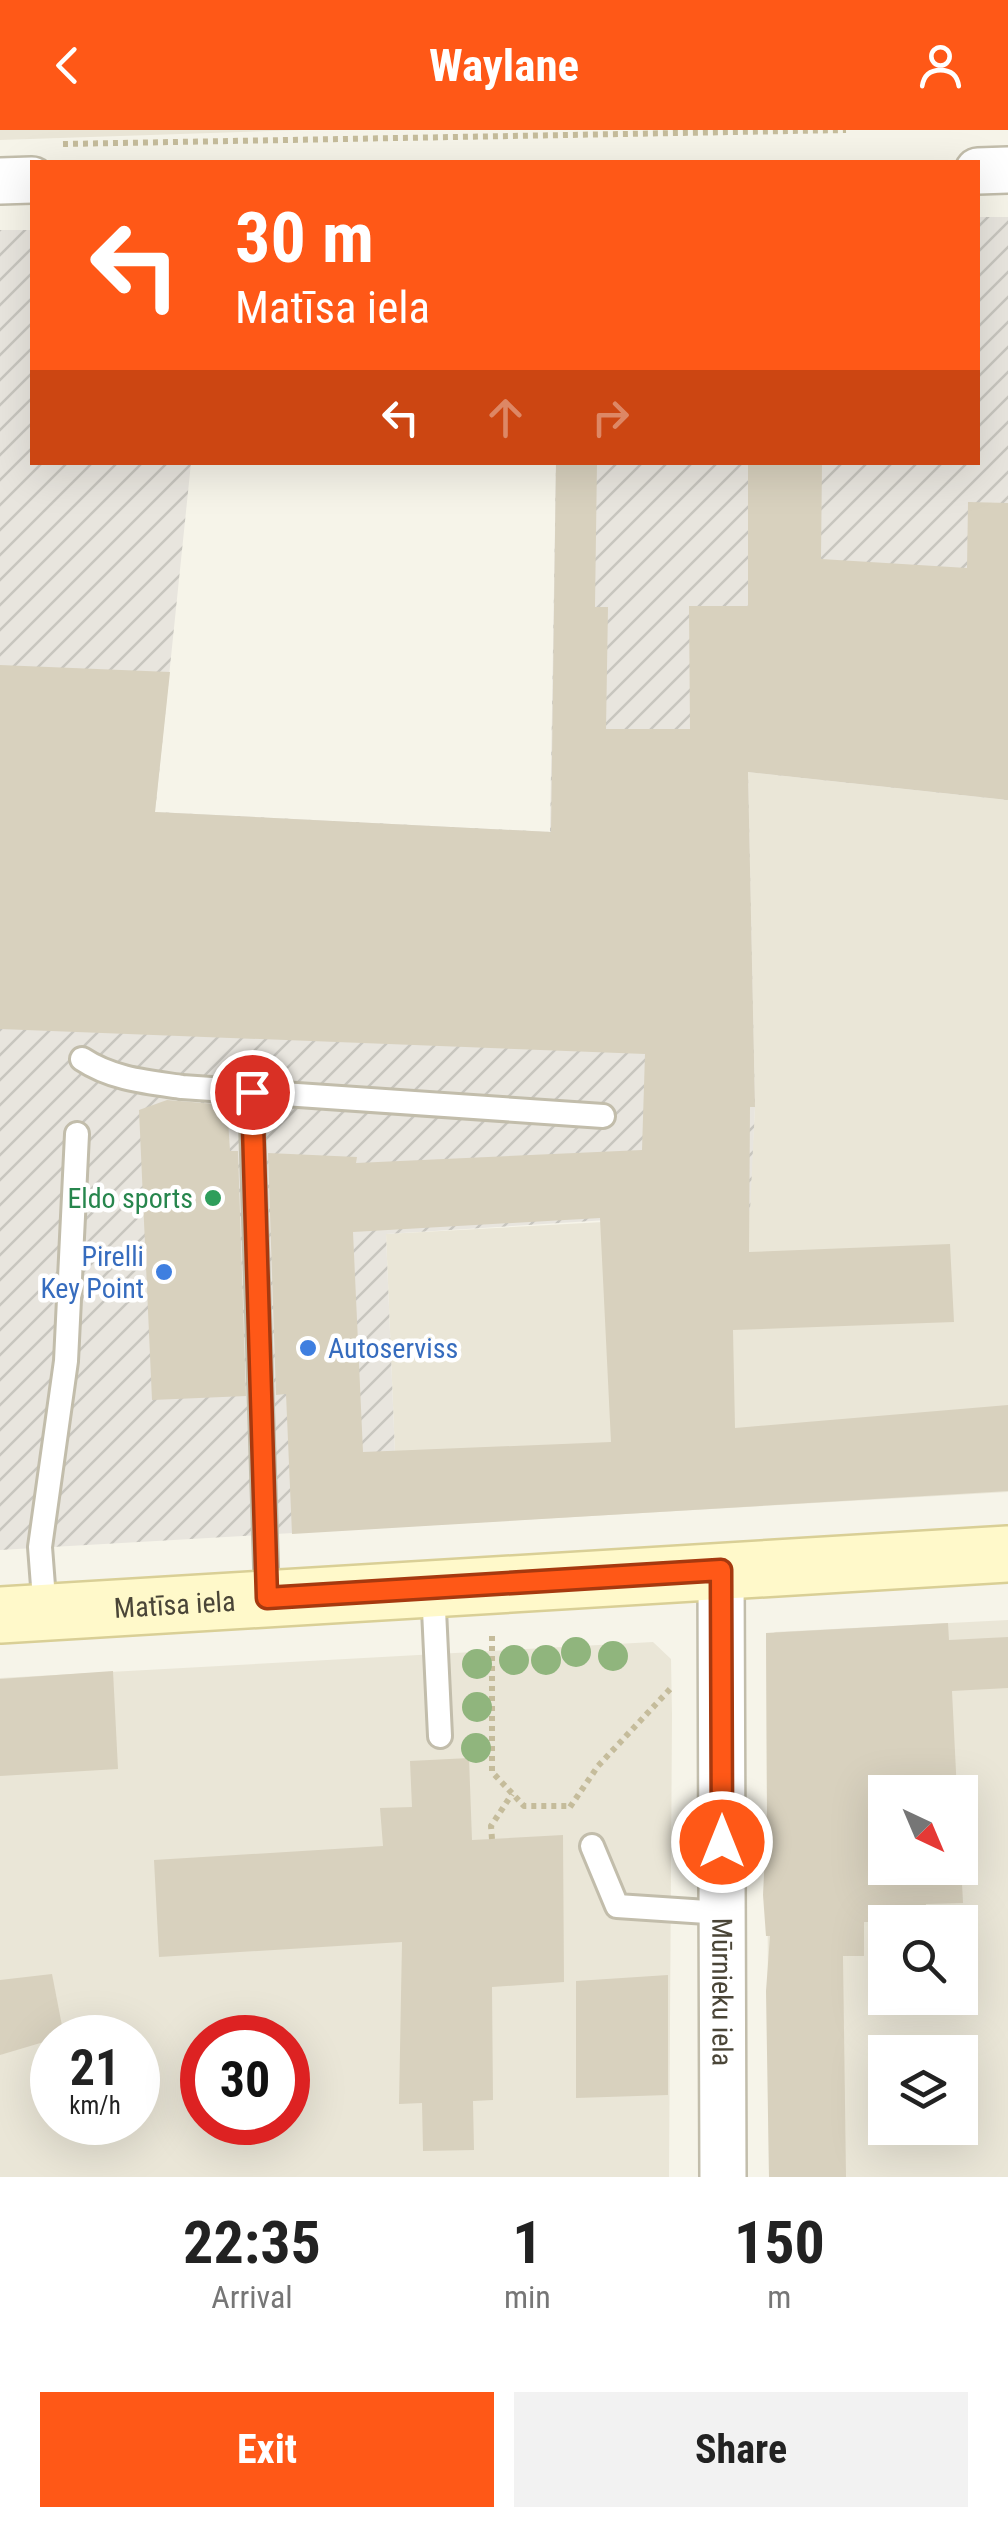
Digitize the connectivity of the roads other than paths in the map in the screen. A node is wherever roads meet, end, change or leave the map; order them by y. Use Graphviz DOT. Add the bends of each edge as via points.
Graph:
graph roads {
  1 [pos="980,170"];
  2 [pos="1008,170"];
  3 [pos="0,180"];
  4 [pos="30,180"];
  5 [pos="82,1060"];
  6 [pos="252,1092"];
  7 [pos="603,1116"];
  8 [pos="77,1134"];
  9 [pos="1008,1554"];
  10 [pos="721,1570"];
  11 [pos="267,1598"];
  12 [pos="23,1613"];
  13 [pos="434,1614"];
  14 [pos="440,1736"];
  15 [pos="592,1846"];
  16 [pos="722,1913"];
  17 [pos="723,2177"];
  1 -- 2 [label="street"];
  3 -- 4 [label="street"];
  5 -- 6 [label="lane" via="140,1081"];
  6 -- 7 [label="lane"];
  6 -- 11 [label="lane"];
  8 -- 12 [label="lane" via="66,1361 40,1547"];
  9 -- 10 [label="street, Matīsa iela"];
  10 -- 13 [label="street, Matīsa iela"];
  10 -- 16 [label="street, Mūrnieku iela"];
  11 -- 12 [label="street, Matīsa iela"];
  11 -- 13 [label="street, Matīsa iela"];
  13 -- 14 [label="lane"];
  15 -- 16 [label="lane" via="616,1906"];
  16 -- 17 [label="street, Mūrnieku iela"];
}
